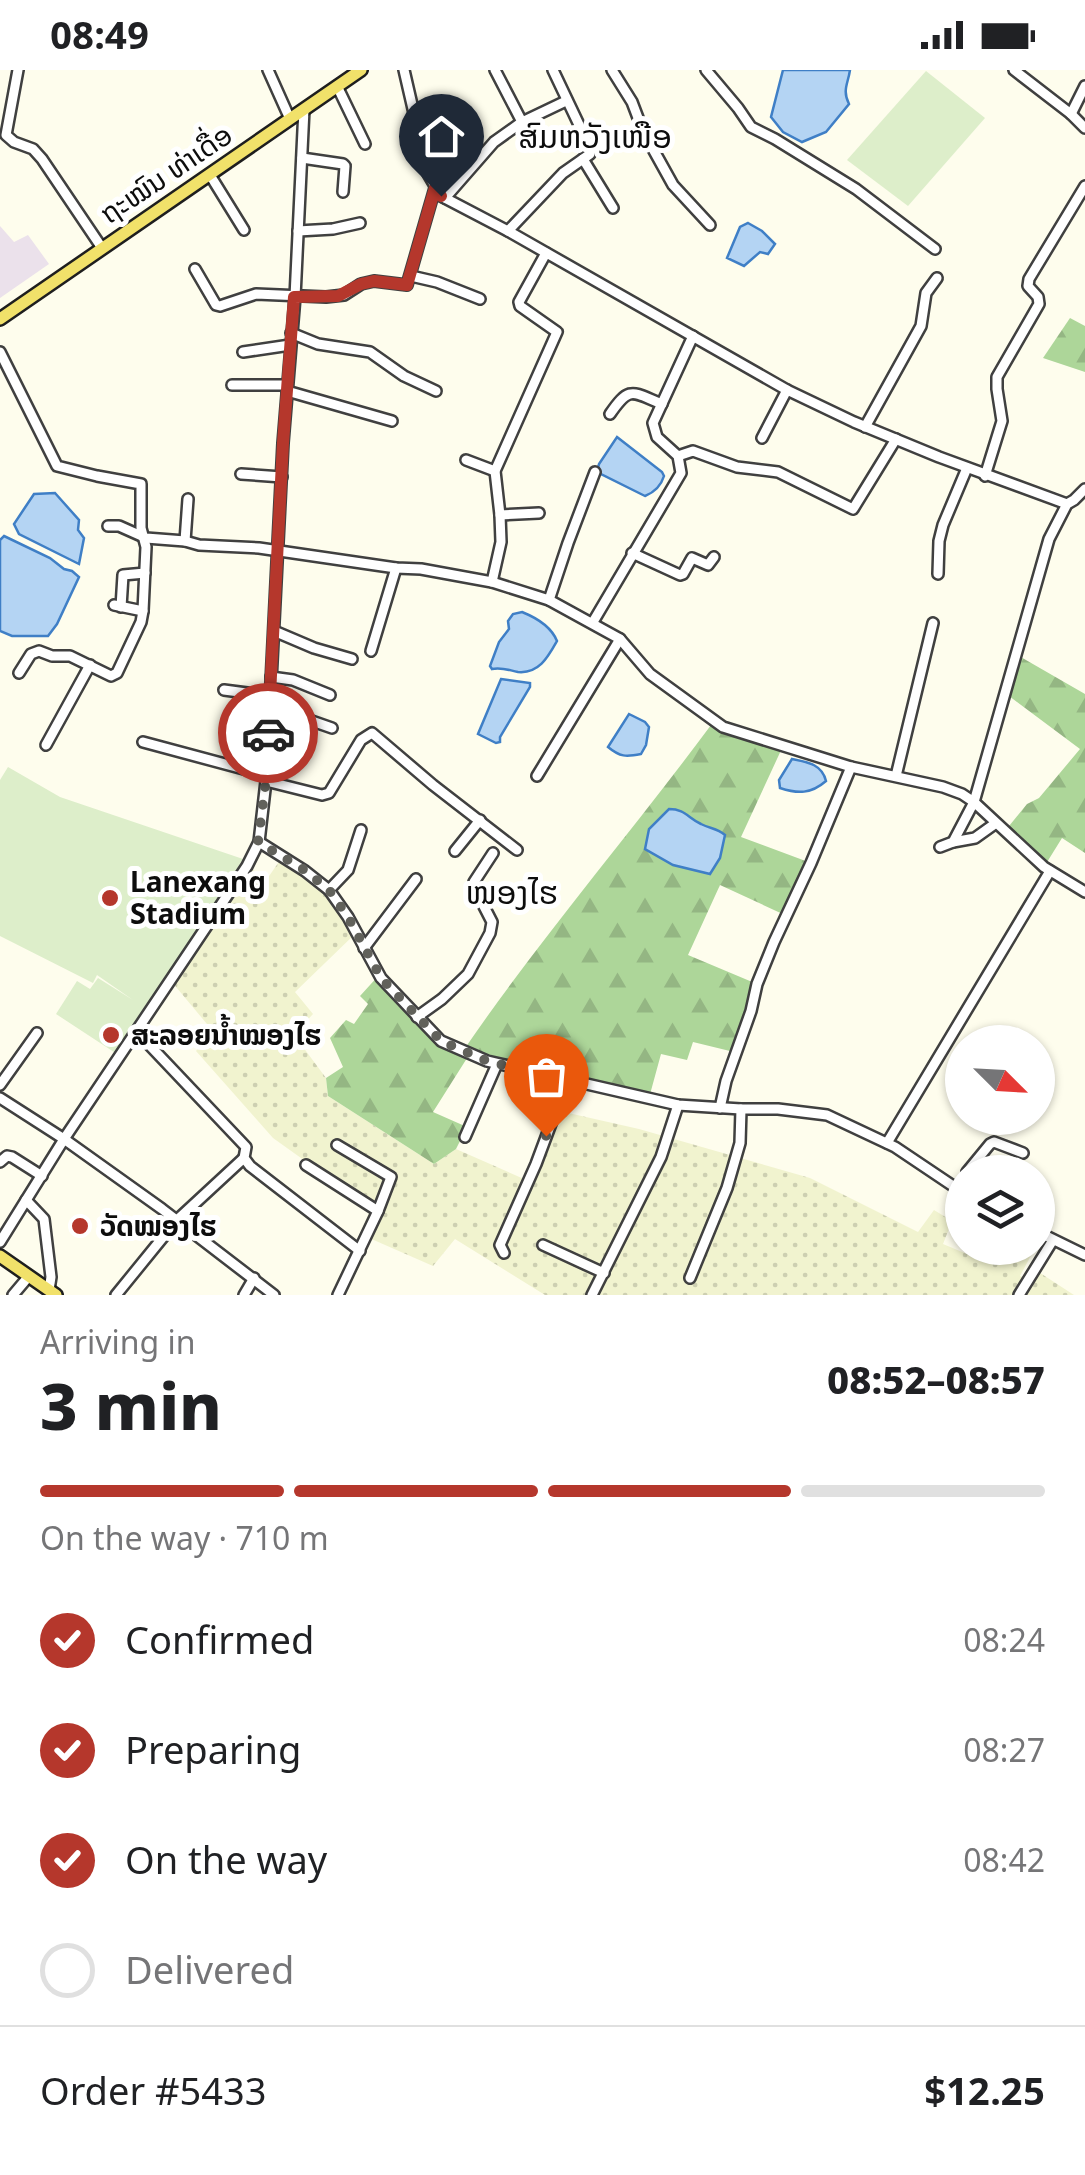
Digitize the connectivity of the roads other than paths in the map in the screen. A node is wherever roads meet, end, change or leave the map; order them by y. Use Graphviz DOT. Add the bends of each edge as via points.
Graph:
graph roads {
  1 [pos="18,70"];
  2 [pos="268,70"];
  3 [pos="404,70"];
  4 [pos="495,70"];
  5 [pos="553,70"];
  6 [pos="612,70"];
  7 [pos="706,70"];
  8 [pos="1014,70"];
  9 [pos="358,71"];
  10 [pos="338,86"];
  11 [pos="1085,86"];
  12 [pos="566,101"];
  13 [pos="304,109"];
  14 [pos="1070,114"];
  15 [pos="290,119"];
  16 [pos="522,122"];
  17 [pos="1085,128"];
  18 [pos="365,144"];
  19 [pos="302,158"];
  20 [pos="584,159"];
  21 [pos="210,175"];
  22 [pos="1085,186"];
  23 [pos="435,188"];
  24 [pos="343,192"];
  25 [pos="445,198"];
  26 [pos="613,208"];
  27 [pos="360,223"];
  28 [pos="710,224"];
  29 [pos="244,230"];
  30 [pos="298,231"];
  31 [pos="508,231"];
  32 [pos="102,248"];
  33 [pos="936,249"];
  34 [pos="546,253"];
  35 [pos="195,270"];
  36 [pos="411,276"];
  37 [pos="937,278"];
  38 [pos="294,297"];
  39 [pos="480,300"];
  40 [pos="0,319"];
  41 [pos="693,336"];
  42 [pos="291,339"];
  43 [pos="0,352"];
  44 [pos="243,352"];
  45 [pos="232,385"];
  46 [pos="287,388"];
  47 [pos="436,390"];
  48 [pos="787,390"];
  49 [pos="662,404"];
  50 [pos="610,414"];
  51 [pos="392,422"];
  52 [pos="865,426"];
  53 [pos="762,438"];
  54 [pos="896,439"];
  55 [pos="678,456"];
  56 [pos="466,460"];
  57 [pos="967,468"];
  58 [pos="495,471"];
  59 [pos="596,472"];
  60 [pos="240,474"];
  61 [pos="986,476"];
  62 [pos="282,478"];
  63 [pos="1085,489"];
  64 [pos="188,499"];
  65 [pos="1067,504"];
  66 [pos="538,513"];
  67 [pos="500,515"];
  68 [pos="108,526"];
  69 [pos="144,537"];
  70 [pos="184,540"];
  71 [pos="278,550"];
  72 [pos="632,553"];
  73 [pos="714,557"];
  74 [pos="396,568"];
  75 [pos="145,572"];
  76 [pos="938,574"];
  77 [pos="492,582"];
  78 [pos="549,600"];
  79 [pos="143,611"];
  80 [pos="592,622"];
  81 [pos="933,623"];
  82 [pos="274,631"];
  83 [pos="620,639"];
  84 [pos="371,650"];
  85 [pos="352,659"];
  86 [pos="90,665"];
  87 [pos="20,673"];
  88 [pos="271,677"];
  89 [pos="224,690"];
  90 [pos="330,696"];
  91 [pos="270,701"];
  92 [pos="332,728"];
  93 [pos="143,742"];
  94 [pos="46,745"];
  95 [pos="851,766"];
  96 [pos="538,776"];
  97 [pos="896,776"];
  98 [pos="266,778"];
  99 [pos="974,802"];
  100 [pos="480,820"];
  101 [pos="996,822"];
  102 [pos="361,830"];
  103 [pos="258,842"];
  104 [pos="953,842"];
  105 [pos="940,848"];
  106 [pos="517,850"];
  107 [pos="455,851"];
  108 [pos="493,853"];
  109 [pos="1050,871"];
  110 [pos="416,879"];
  111 [pos="329,890"];
  112 [pos="1085,892"];
  113 [pos="364,948"];
  114 [pos="417,1017"];
  115 [pos="137,1032"];
  116 [pos="37,1033"];
  117 [pos="498,1064"];
  118 [pos="567,1081"];
  119 [pos="0,1085"];
  120 [pos="0,1098"];
  121 [pos="678,1106"];
  122 [pos="720,1108"];
  123 [pos="741,1109"];
  124 [pos="465,1137"];
  125 [pos="64,1139"];
  126 [pos="886,1142"];
  127 [pos="337,1144"];
  128 [pos="1023,1153"];
  129 [pos="981,1155"];
  130 [pos="244,1158"];
  131 [pos="0,1162"];
  132 [pos="306,1166"];
  133 [pos="42,1176"];
  134 [pos="945,1181"];
  135 [pos="26,1200"];
  136 [pos="378,1211"];
  137 [pos="177,1220"];
  138 [pos="1055,1241"];
  139 [pos="0,1242"];
  140 [pos="544,1245"];
  141 [pos="360,1251"];
  142 [pos="504,1253"];
  143 [pos="1085,1255"];
  144 [pos="0,1256"];
  145 [pos="1038,1265"];
  146 [pos="604,1274"];
  147 [pos="29,1276"];
  148 [pos="254,1278"];
  149 [pos="690,1278"];
  150 [pos="52,1292"];
  151 [pos="12,1295"];
  152 [pos="116,1295"];
  153 [pos="244,1295"];
  154 [pos="274,1295"];
  155 [pos="338,1295"];
  156 [pos="592,1295"];
  157 [pos="1020,1295"];
  1 -- 32 [label="street" via="6,135 33,149"];
  2 -- 15 [label="street"];
  3 -- 23 [label="street"];
  4 -- 16 [label="street"];
  5 -- 12 [label="street"];
  6 -- 28 [label="street" via="674,185"];
  7 -- 33 [label="street" via="751,128 842,180"];
  8 -- 14 [label="street"];
  9 -- 10 [label="main road, ຖະໝົນ ທ່າເດື່ອ"];
  10 -- 13 [label="main road, ຖະໝົນ ທ່າເດື່ອ"];
  10 -- 18 [label="street"];
  11 -- 14 [label="street"];
  12 -- 16 [label="street"];
  12 -- 20 [label="street" via="590,150"];
  13 -- 15 [label="main road, ຖະໝົນ ທ່າເດື່ອ"];
  13 -- 19 [label="street"];
  14 -- 17 [label="street"];
  15 -- 21 [label="main road, ຖະໝົນ ທ່າເດື່ອ"];
  16 -- 25 [label="street" via="484,150"];
  19 -- 24 [label="street" via="343,164"];
  19 -- 30 [label="street"];
  20 -- 26 [label="street"];
  20 -- 31 [label="street"];
  21 -- 29 [label="street"];
  21 -- 32 [label="main road, ຖະໝົນ ທ່າເດື່ອ"];
  22 -- 61 [label="street" via="1029,279 1039,304 997,377 1002,421"];
  23 -- 25 [label="street"];
  23 -- 36 [label="street"];
  25 -- 31 [label="street"];
  27 -- 30 [label="street"];
  30 -- 38 [label="street"];
  31 -- 34 [label="street"];
  32 -- 40 [label="main road, ຖະໝົນ ທ່າເດື່ອ"];
  34 -- 41 [label="street"];
  34 -- 58 [label="street" via="520,306 557,332"];
  35 -- 38 [label="street" via="216,305 256,294"];
  36 -- 38 [label="street" via="402,286 374,281 338,296"];
  36 -- 39 [label="street"];
  37 -- 52 [label="street" via="926,294 921,326"];
  38 -- 42 [label="street"];
  41 -- 48 [label="street"];
  41 -- 49 [label="street"];
  42 -- 44 [label="street"];
  42 -- 46 [label="street"];
  42 -- 47 [label="street" via="370,352"];
  43 -- 69 [label="street" via="57,466 141,484"];
  45 -- 46 [label="street"];
  46 -- 51 [label="street"];
  46 -- 62 [label="street"];
  48 -- 52 [label="street"];
  48 -- 53 [label="street"];
  49 -- 50 [label="street" via="627,394"];
  49 -- 55 [label="street" via="654,433"];
  52 -- 54 [label="street"];
  54 -- 55 [label="street" via="853,509 778,472 694,452"];
  54 -- 57 [label="street"];
  55 -- 72 [label="street" via="678,479"];
  56 -- 58 [label="street"];
  57 -- 61 [label="street"];
  57 -- 76 [label="street" via="943,525"];
  58 -- 67 [label="street"];
  59 -- 78 [label="street"];
  60 -- 62 [label="street"];
  61 -- 65 [label="street"];
  62 -- 71 [label="street"];
  63 -- 65 [label="street"];
  64 -- 70 [label="street"];
  65 -- 99 [label="street" via="1049,539"];
  66 -- 67 [label="street"];
  67 -- 77 [label="street"];
  68 -- 69 [label="street"];
  69 -- 70 [label="street"];
  69 -- 75 [label="street"];
  70 -- 71 [label="street"];
  71 -- 74 [label="street"];
  71 -- 82 [label="street"];
  72 -- 73 [label="street" via="680,575 692,558 708,565"];
  72 -- 80 [label="street"];
  74 -- 77 [label="street"];
  74 -- 84 [label="street"];
  75 -- 79 [label="street"];
  75 -- 79 [label="street" via="123,575 117,606"];
  77 -- 78 [label="street"];
  78 -- 80 [label="street"];
  79 -- 86 [label="street" via="117,673"];
  80 -- 83 [label="street"];
  81 -- 97 [label="street"];
  82 -- 85 [label="street"];
  82 -- 88 [label="street"];
  83 -- 95 [label="street" via="650,674 723,727"];
  83 -- 96 [label="street"];
  86 -- 87 [label="street" via="39,651"];
  86 -- 94 [label="street"];
  88 -- 90 [label="street"];
  88 -- 91 [label="street"];
  89 -- 91 [label="street"];
  91 -- 92 [label="street"];
  91 -- 98 [label="street"];
  93 -- 98 [label="street"];
  95 -- 97 [label="street"];
  95 -- 122 [label="street" via="757,984"];
  97 -- 99 [label="street"];
  98 -- 100 [label="street" via="329,793 372,733"];
  98 -- 103 [label="street"];
  99 -- 101 [label="street"];
  99 -- 104 [label="street"];
  100 -- 106 [label="street"];
  100 -- 107 [label="street"];
  101 -- 104 [label="street" via="974,838"];
  101 -- 109 [label="street"];
  102 -- 111 [label="street" via="348,870"];
  103 -- 111 [label="street"];
  103 -- 115 [label="street"];
  104 -- 105 [label="street"];
  108 -- 114 [label="street" via="474,882 492,922 490,933 458,985"];
  109 -- 112 [label="street"];
  109 -- 126 [label="street"];
  110 -- 113 [label="street"];
  111 -- 113 [label="street"];
  113 -- 114 [label="street"];
  114 -- 117 [label="street" via="441,1041"];
  115 -- 125 [label="street"];
  115 -- 130 [label="street" via="244,1144"];
  116 -- 119 [label="street"];
  117 -- 118 [label="street"];
  117 -- 124 [label="street"];
  118 -- 121 [label="street"];
  118 -- 142 [label="street" via="500,1245"];
  120 -- 125 [label="street"];
  121 -- 122 [label="street"];
  121 -- 146 [label="street" via="661,1157"];
  122 -- 123 [label="street"];
  123 -- 126 [label="street" via="827,1115"];
  123 -- 149 [label="street" via="727,1188"];
  125 -- 133 [label="street"];
  125 -- 137 [label="street"];
  126 -- 134 [label="street"];
  127 -- 136 [label="street" via="391,1178"];
  128 -- 129 [label="street" via="994,1142"];
  130 -- 137 [label="street"];
  130 -- 141 [label="street"];
  131 -- 133 [label="street" via="12,1157"];
  132 -- 136 [label="street"];
  133 -- 135 [label="street"];
  135 -- 139 [label="street"];
  135 -- 150 [label="street" via="44,1219"];
  136 -- 141 [label="street"];
  137 -- 148 [label="street"];
  137 -- 152 [label="street"];
  138 -- 143 [label="street"];
  140 -- 146 [label="street"];
  141 -- 155 [label="street"];
  144 -- 147 [label="main road"];
  145 -- 157 [label="street"];
  146 -- 156 [label="street"];
  147 -- 150 [label="main road"];
  147 -- 151 [label="street"];
  148 -- 153 [label="street"];
  148 -- 154 [label="street"];
}
